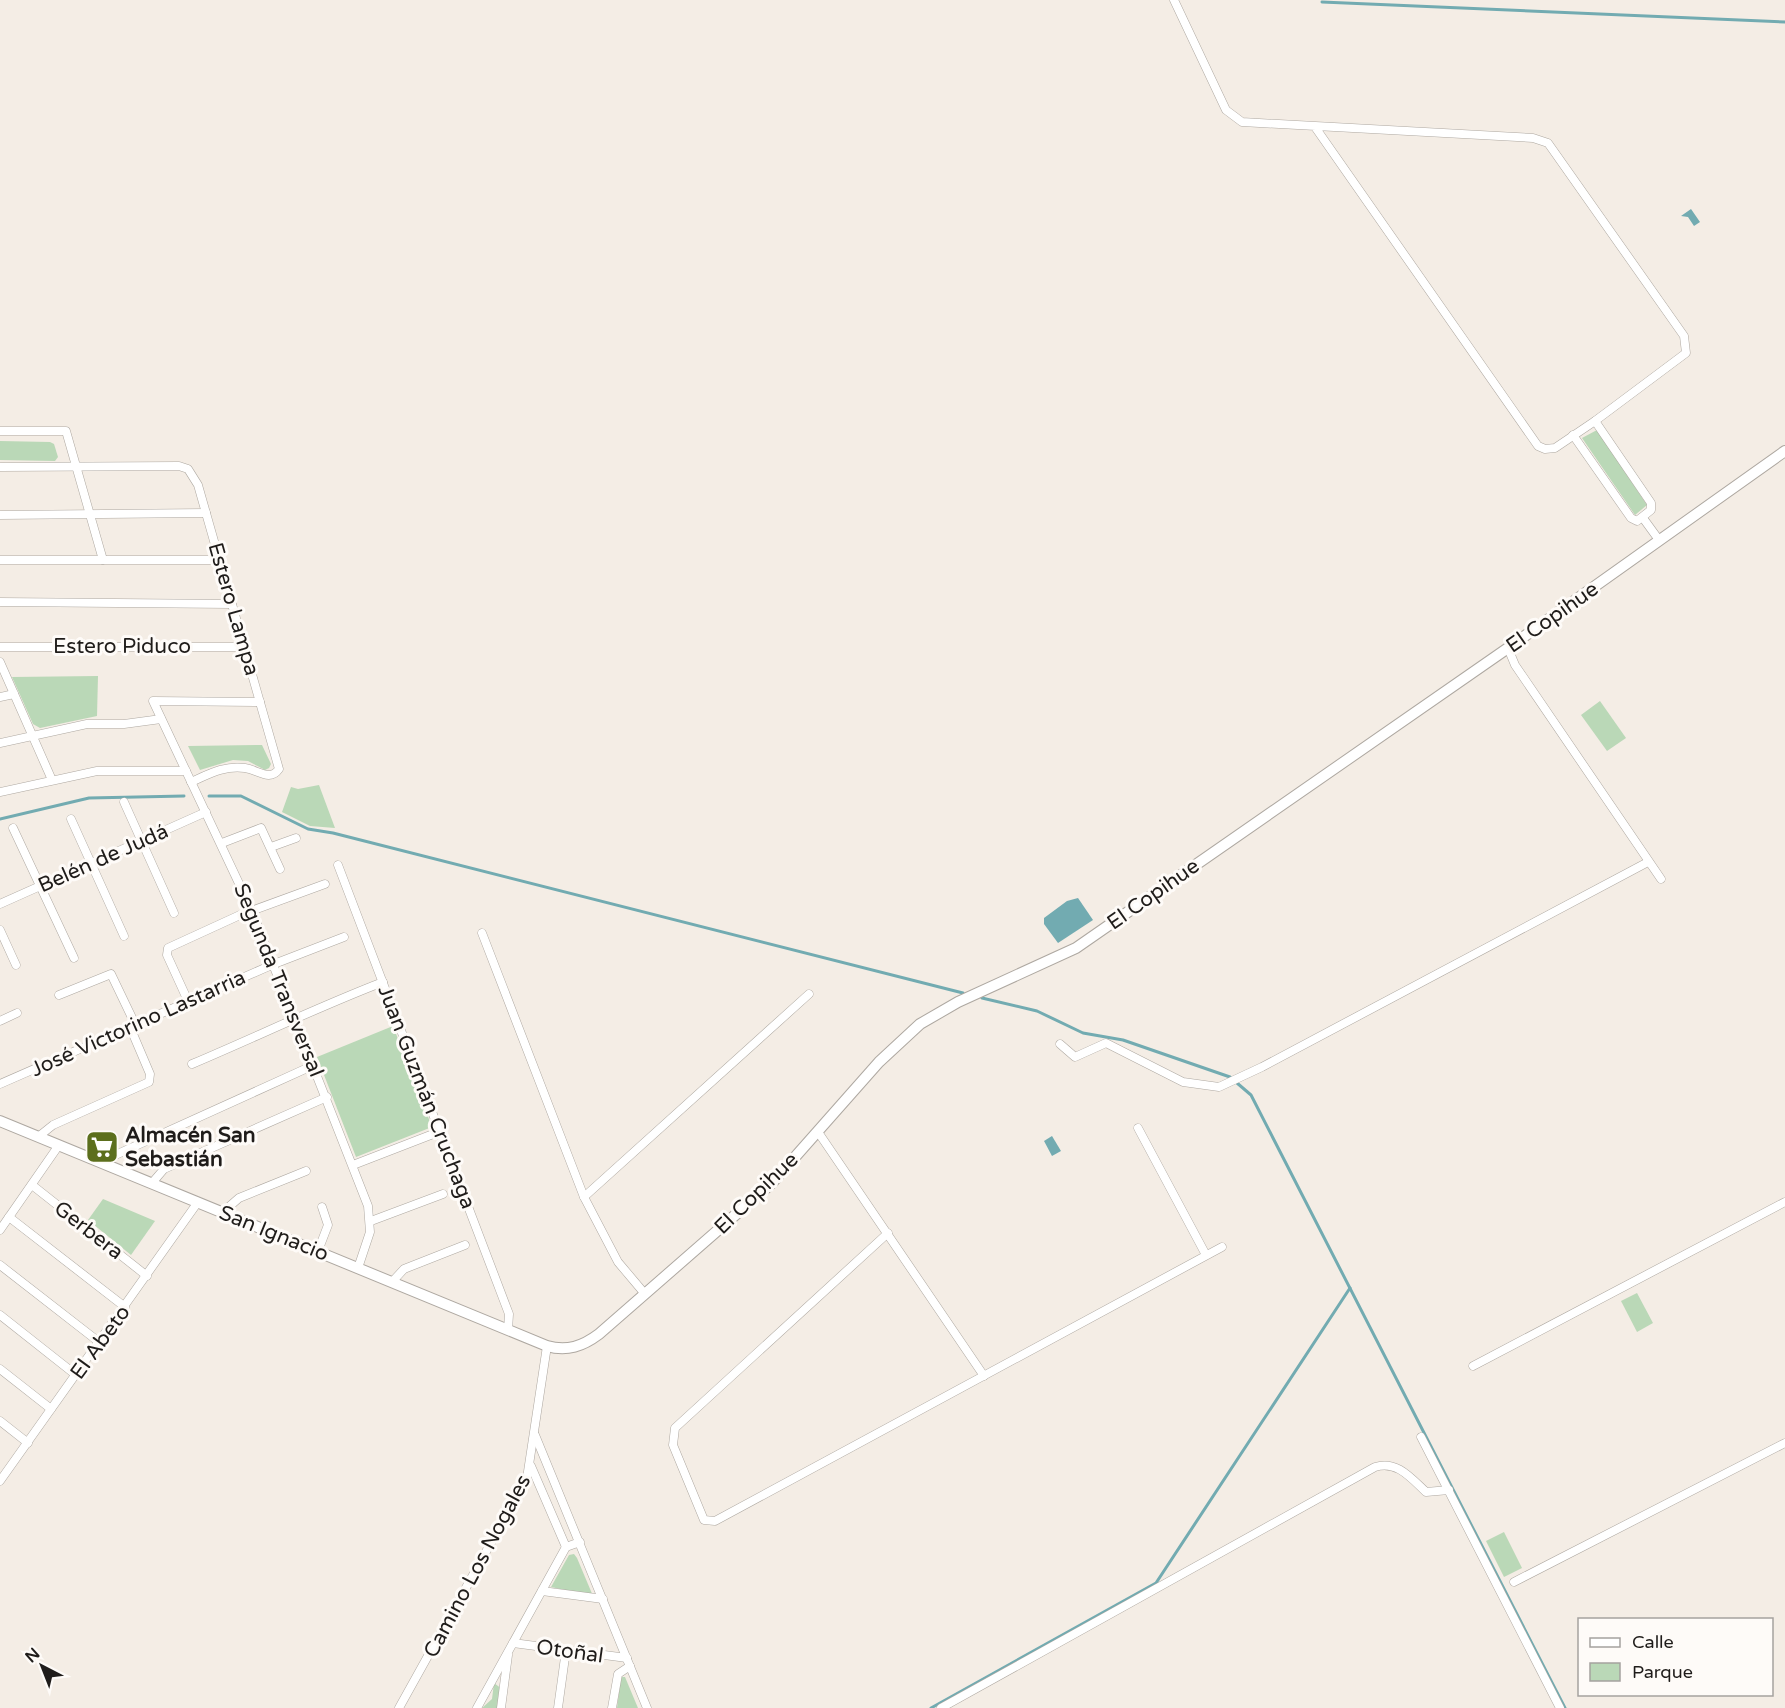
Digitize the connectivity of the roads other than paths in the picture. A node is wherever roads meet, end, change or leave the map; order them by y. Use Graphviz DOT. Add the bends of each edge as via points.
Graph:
graph roads {
  1 [pos="1174,0"];
  2 [pos="1315,128"];
  3 [pos="1595,421"];
  4 [pos="0,431"];
  5 [pos="1574,435"];
  6 [pos="1785,451"];
  7 [pos="0,467"];
  8 [pos="76,467"];
  9 [pos="206,513"];
  10 [pos="90,514"];
  11 [pos="0,515"];
  12 [pos="1643,518"];
  13 [pos="1659,540"];
  14 [pos="0,560"];
  15 [pos="103,560"];
  16 [pos="220,560"];
  17 [pos="0,602"];
  18 [pos="232,604"];
  19 [pos="0,646"];
  20 [pos="244,647"];
  21 [pos="1508,648"];
  22 [pos="0,662"];
  23 [pos="14,694"];
  24 [pos="0,698"];
  25 [pos="260,702"];
  26 [pos="161,719"];
  27 [pos="32,736"];
  28 [pos="0,743"];
  29 [pos="186,771"];
  30 [pos="52,780"];
  31 [pos="191,782"];
  32 [pos="0,792"];
  33 [pos="124,802"];
  34 [pos="206,812"];
  35 [pos="71,819"];
  36 [pos="13,828"];
  37 [pos="296,838"];
  38 [pos="141,840"];
  39 [pos="222,843"];
  40 [pos="271,847"];
  41 [pos="90,862"];
  42 [pos="1648,862"];
  43 [pos="338,865"];
  44 [pos="280,869"];
  45 [pos="1661,879"];
  46 [pos="325,884"];
  47 [pos="40,885"];
  48 [pos="0,904"];
  49 [pos="252,911"];
  50 [pos="174,913"];
  51 [pos="0,930"];
  52 [pos="482,933"];
  53 [pos="124,936"];
  54 [pos="344,937"];
  55 [pos="74,958"];
  56 [pos="274,964"];
  57 [pos="16,965"];
  58 [pos="383,982"];
  59 [pos="59,994"];
  60 [pos="809,994"];
  61 [pos="188,1001"];
  62 [pos="17,1013"];
  63 [pos="296,1018"];
  64 [pos="0,1021"];
  65 [pos="132,1026"];
  66 [pos="1060,1044"];
  67 [pos="192,1064"];
  68 [pos="314,1065"];
  69 [pos="0,1084"];
  70 [pos="327,1097"];
  71 [pos="0,1121"];
  72 [pos="1138,1128"];
  73 [pos="441,1131"];
  74 [pos="818,1132"];
  75 [pos="38,1137"];
  76 [pos="59,1145"];
  77 [pos="100,1162"];
  78 [pos="353,1165"];
  79 [pos="306,1171"];
  80 [pos="152,1184"];
  81 [pos="32,1185"];
  82 [pos="443,1194"];
  83 [pos="584,1197"];
  84 [pos="198,1202"];
  85 [pos="1785,1202"];
  86 [pos="322,1207"];
  87 [pos="223,1212"];
  88 [pos="9,1217"];
  89 [pos="371,1221"];
  90 [pos="0,1230"];
  91 [pos="888,1233"];
  92 [pos="465,1245"];
  93 [pos="1222,1247"];
  94 [pos="318,1251"];
  95 [pos="1206,1255"];
  96 [pos="0,1265"];
  97 [pos="358,1268"];
  98 [pos="147,1276"];
  99 [pos="392,1282"];
  100 [pos="645,1294"];
  101 [pos="124,1307"];
  102 [pos="0,1315"];
  103 [pos="508,1330"];
  104 [pos="99,1342"];
  105 [pos="547,1346"];
  106 [pos="1473,1366"];
  107 [pos="0,1369"];
  108 [pos="76,1375"];
  109 [pos="984,1376"];
  110 [pos="51,1409"];
  111 [pos="0,1421"];
  112 [pos="535,1434"];
  113 [pos="1421,1437"];
  114 [pos="28,1443"];
  115 [pos="1785,1443"];
  116 [pos="531,1464"];
  117 [pos="1,1477"];
  118 [pos="1449,1490"];
  119 [pos="580,1542"];
  120 [pos="567,1547"];
  121 [pos="1514,1582"];
  122 [pos="542,1591"];
  123 [pos="603,1599"];
  124 [pos="513,1643"];
  125 [pos="566,1650"];
  126 [pos="508,1651"];
  127 [pos="629,1662"];
  128 [pos="399,1708"];
  129 [pos="477,1708"];
  130 [pos="501,1708"];
  131 [pos="558,1708"];
  132 [pos="612,1708"];
  133 [pos="647,1708"];
  134 [pos="941,1708"];
  135 [pos="1560,1708"];
  1 -- 2 [label="street" via="1230,116 1242,122"];
  2 -- 3 [label="street" via="1533,138 1548,143 1686,344 1683,358"];
  2 -- 5 [label="street" via="1534,442 1549,449"];
  3 -- 5 [label="street"];
  3 -- 12 [label="street" via="1651,503 1651,510"];
  4 -- 8 [label="street" via="66,431"];
  5 -- 12 [label="street" via="1631,518"];
  6 -- 13 [label="main road, El Copihue"];
  7 -- 8 [label="street"];
  8 -- 9 [label="street, Estero Lampa" via="188,469 198,485"];
  8 -- 10 [label="street"];
  9 -- 10 [label="street"];
  9 -- 16 [label="street, Estero Lampa"];
  10 -- 11 [label="street"];
  10 -- 15 [label="street"];
  12 -- 13 [label="street"];
  13 -- 21 [label="main road, El Copihue"];
  14 -- 15 [label="street"];
  15 -- 16 [label="street"];
  16 -- 18 [label="street, Estero Lampa"];
  17 -- 18 [label="street"];
  18 -- 20 [label="street, Estero Lampa"];
  19 -- 20 [label="street, Estero Piduco"];
  20 -- 25 [label="street, Estero Lampa"];
  21 -- 42 [label="street" via="1515,665"];
  21 -- 74 [label="main road, El Copihue" via="1076,948 958,1002 920,1024 879,1062"];
  22 -- 23 [label="street"];
  23 -- 24 [label="street"];
  23 -- 27 [label="street"];
  25 -- 26 [label="street, Segunda Transversal" via="153,701"];
  25 -- 31 [label="street, Estero Lampa" via="278,772 267,775 228,768"];
  26 -- 27 [label="street" via="87,724"];
  26 -- 29 [label="street, Segunda Transversal"];
  27 -- 28 [label="street"];
  27 -- 30 [label="street"];
  29 -- 30 [label="street" via="97,771"];
  29 -- 31 [label="street, Segunda Transversal"];
  30 -- 32 [label="street"];
  31 -- 34 [label="street, Segunda Transversal"];
  33 -- 38 [label="street"];
  34 -- 38 [label="street, Belén de Judá"];
  34 -- 39 [label="street, Segunda Transversal"];
  35 -- 41 [label="street"];
  36 -- 47 [label="street"];
  37 -- 40 [label="street"];
  38 -- 41 [label="street, Belén de Judá"];
  38 -- 50 [label="street"];
  39 -- 40 [label="street" via="261,828"];
  39 -- 49 [label="street, Segunda Transversal"];
  40 -- 44 [label="street"];
  41 -- 47 [label="street, Belén de Judá"];
  41 -- 53 [label="street"];
  42 -- 45 [label="street"];
  42 -- 66 [label="street" via="1219,1087 1183,1082 1106,1043 1075,1057"];
  43 -- 58 [label="street, Juan Guzmán Cruchaga"];
  46 -- 49 [label="street"];
  47 -- 48 [label="street, Belén de Judá"];
  47 -- 55 [label="street"];
  49 -- 56 [label="street, Segunda Transversal"];
  49 -- 61 [label="street" via="166,951"];
  51 -- 57 [label="street"];
  52 -- 83 [label="street"];
  54 -- 56 [label="street, José Victorino Lastarria"];
  56 -- 61 [label="street, José Victorino Lastarria"];
  56 -- 63 [label="street, Segunda Transversal"];
  58 -- 63 [label="street"];
  58 -- 73 [label="street, Juan Guzmán Cruchaga"];
  59 -- 65 [label="street" via="111,974"];
  60 -- 83 [label="street"];
  61 -- 65 [label="street, José Victorino Lastarria"];
  62 -- 64 [label="street"];
  63 -- 67 [label="street"];
  63 -- 68 [label="street, Segunda Transversal"];
  65 -- 69 [label="street, José Victorino Lastarria"];
  65 -- 75 [label="street" via="150,1074 149,1082 53,1125"];
  68 -- 70 [label="street, Segunda Transversal"];
  68 -- 77 [label="street"];
  70 -- 78 [label="street, Segunda Transversal"];
  70 -- 80 [label="street" via="164,1168"];
  71 -- 75 [label="main road, San Ignacio"];
  72 -- 95 [label="street"];
  73 -- 78 [label="street"];
  73 -- 103 [label="street, Juan Guzmán Cruchaga" via="509,1314"];
  74 -- 91 [label="street"];
  74 -- 100 [label="main road, El Copihue" via="764,1191"];
  75 -- 76 [label="main road, San Ignacio"];
  76 -- 77 [label="main road, San Ignacio"];
  76 -- 81 [label="street"];
  77 -- 80 [label="main road, San Ignacio"];
  78 -- 89 [label="street, Segunda Transversal"];
  79 -- 87 [label="street" via="239,1197"];
  80 -- 84 [label="main road, San Ignacio"];
  81 -- 88 [label="street"];
  81 -- 98 [label="street, Gerbera"];
  82 -- 89 [label="street"];
  83 -- 100 [label="street" via="618,1262"];
  84 -- 87 [label="main road, San Ignacio"];
  84 -- 98 [label="street, El Abeto"];
  85 -- 106 [label="street"];
  86 -- 94 [label="street" via="328,1225"];
  87 -- 94 [label="main road, San Ignacio"];
  88 -- 90 [label="street"];
  88 -- 101 [label="street"];
  89 -- 97 [label="street, Segunda Transversal"];
  91 -- 109 [label="street"];
  91 -- 109 [label="street" via="678,1424 673,1445 702,1518 715,1521"];
  92 -- 99 [label="street" via="404,1269"];
  93 -- 95 [label="street"];
  94 -- 97 [label="main road, San Ignacio"];
  95 -- 109 [label="street"];
  96 -- 104 [label="street"];
  97 -- 99 [label="main road, San Ignacio"];
  98 -- 101 [label="street, El Abeto"];
  99 -- 103 [label="main road, San Ignacio"];
  100 -- 105 [label="main road, El Copihue" via="584,1344 565,1349"];
  101 -- 104 [label="street, El Abeto"];
  102 -- 108 [label="street"];
  103 -- 105 [label="main road, San Ignacio"];
  104 -- 108 [label="street, El Abeto"];
  105 -- 112 [label="street, Camino Los Nogales"];
  107 -- 110 [label="street"];
  108 -- 110 [label="street, El Abeto"];
  110 -- 114 [label="street, El Abeto"];
  111 -- 114 [label="street"];
  112 -- 116 [label="street, Camino Los Nogales"];
  112 -- 119 [label="street"];
  113 -- 118 [label="street"];
  114 -- 117 [label="street, El Abeto"];
  115 -- 121 [label="street"];
  116 -- 120 [label="street"];
  116 -- 128 [label="street, Camino Los Nogales" via="525,1482"];
  118 -- 134 [label="street" via="1426,1492 1395,1466 1375,1467"];
  118 -- 135 [label="street"];
  119 -- 120 [label="street"];
  119 -- 123 [label="street"];
  120 -- 122 [label="street"];
  122 -- 123 [label="street"];
  122 -- 124 [label="street"];
  123 -- 127 [label="street"];
  124 -- 125 [label="street, Otoñal"];
  124 -- 126 [label="street"];
  125 -- 127 [label="street, Otoñal"];
  125 -- 131 [label="street"];
  126 -- 129 [label="street"];
  126 -- 130 [label="street"];
  127 -- 132 [label="street" via="618,1674"];
  127 -- 133 [label="street"];
}
